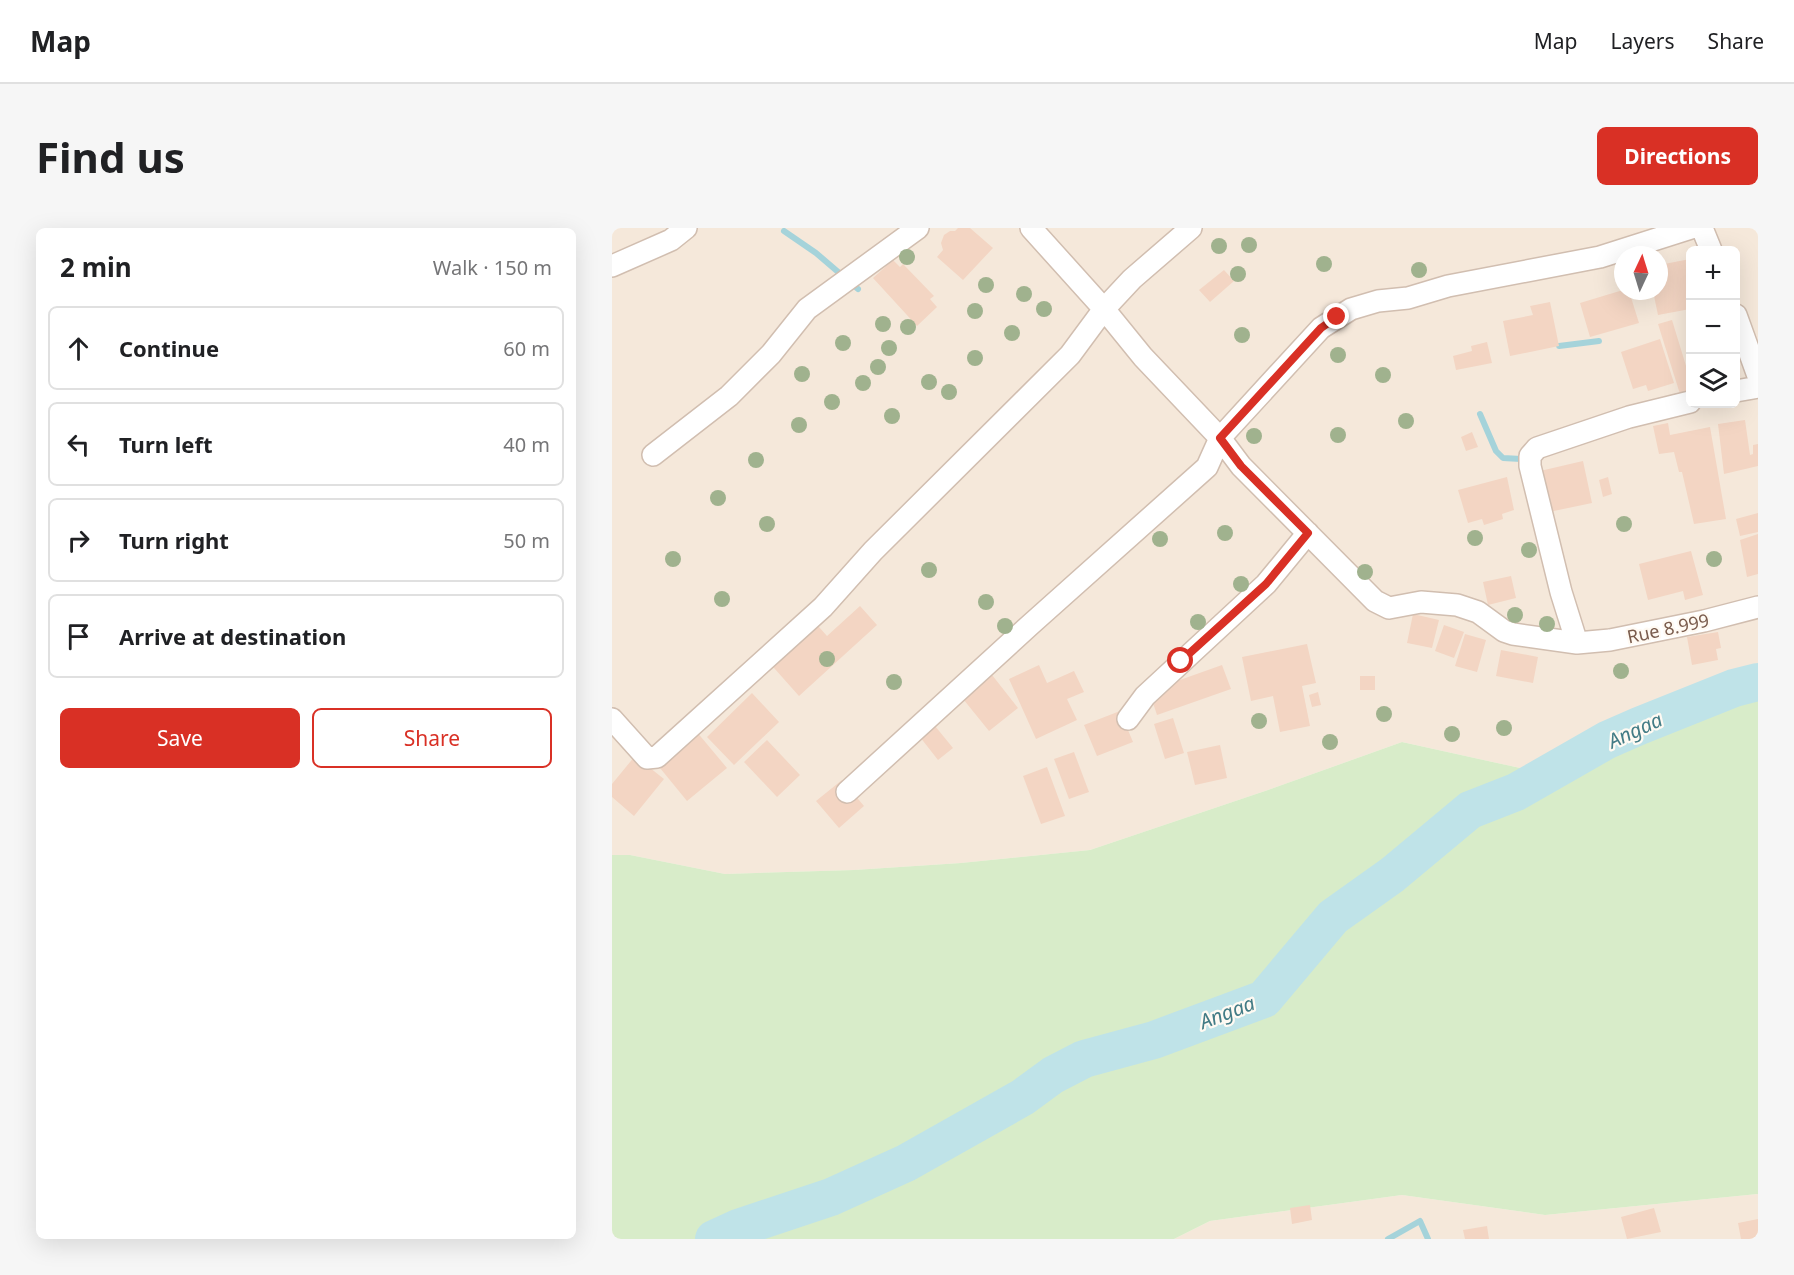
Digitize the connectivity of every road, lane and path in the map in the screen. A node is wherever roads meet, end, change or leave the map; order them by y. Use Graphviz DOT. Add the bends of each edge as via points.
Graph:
graph roads {
  1 [pos="686,228"];
  2 [pos="918,228"];
  3 [pos="1031,228"];
  4 [pos="1191,228"];
  5 [pos="1691,228"];
  6 [pos="1702,228"];
  7 [pos="1709,246"];
  8 [pos="612,266"];
  9 [pos="1104,309"];
  10 [pos="1740,326"];
  11 [pos="1758,376"];
  12 [pos="1758,387"];
  13 [pos="1740,390"];
  14 [pos="1686,403"];
  15 [pos="1220,438"];
  16 [pos="653,455"];
  17 [pos="1308,533"];
  18 [pos="1758,607"];
  19 [pos="1577,643"];
  20 [pos="612,719"];
  21 [pos="1128,719"];
  22 [pos="847,792"];
  1 -- 8 [label="street" via="671,240"];
  2 -- 16 [label="street" via="807,309 771,354 729,396"];
  3 -- 9 [label="street"];
  4 -- 9 [label="street"];
  5 -- 15 [label="street" via="1600,257 1351,309 1321,328"];
  6 -- 7 [label="street"];
  9 -- 15 [label="street" via="1143,357"];
  9 -- 20 [label="street" via="1070,355 873,551 823,607 657,757 647,758 641,753"];
  10 -- 11 [label="street"];
  12 -- 13 [label="street"];
  14 -- 19 [label="street" via="1629,417 1537,448 1530,456 1561,592"];
  15 -- 17 [label="street" via="1241,466"];
  15 -- 22 [label="street" via="1207,467"];
  17 -- 19 [label="street, Rue 8.999" via="1375,601 1389,608 1421,602 1457,605 1478,612 1513,634"];
  17 -- 21 [label="street" via="1266,584 1145,696"];
  18 -- 19 [label="street, Rue 8.999" via="1639,635"];
}
